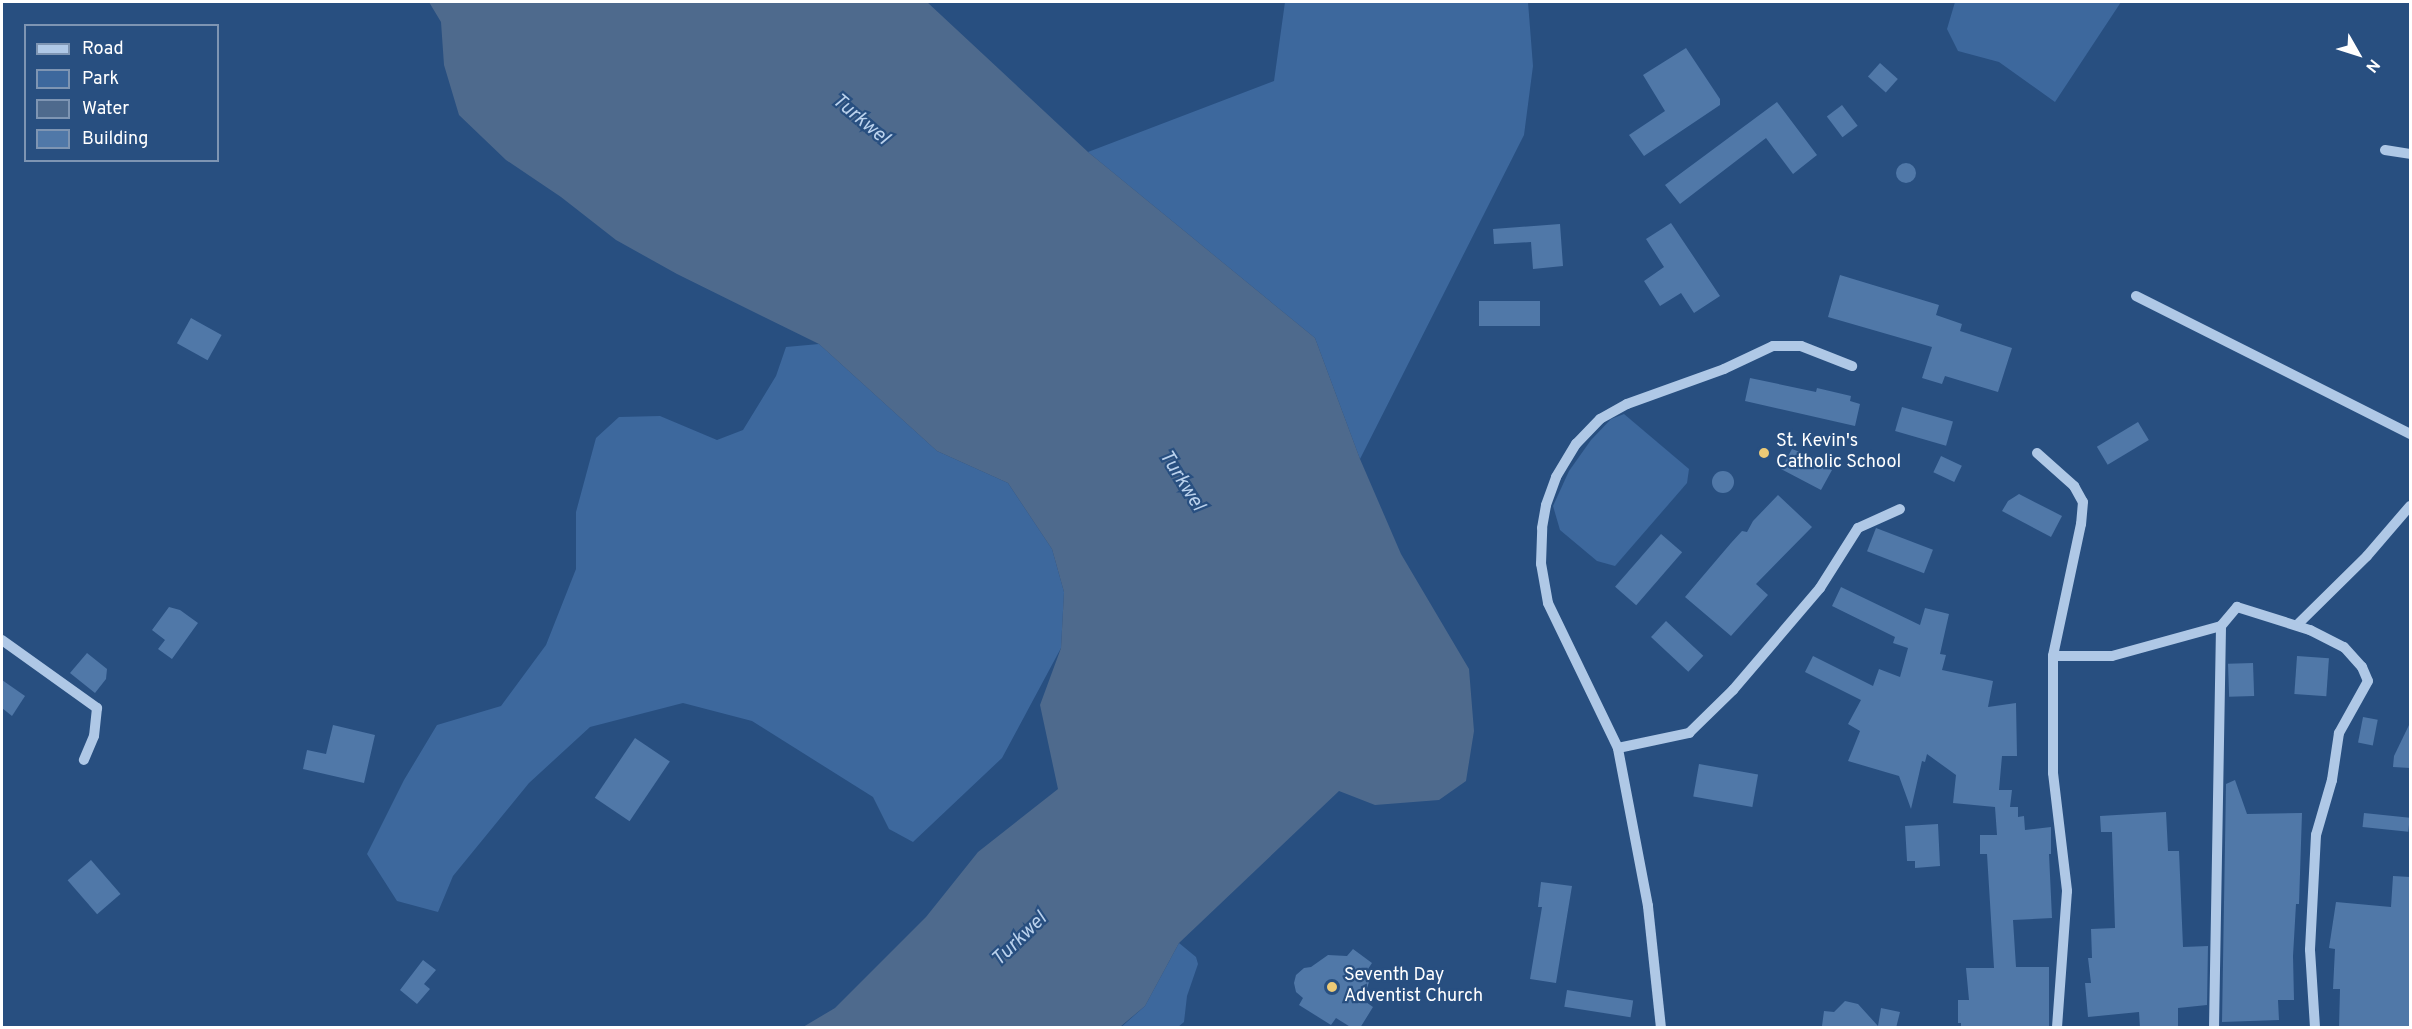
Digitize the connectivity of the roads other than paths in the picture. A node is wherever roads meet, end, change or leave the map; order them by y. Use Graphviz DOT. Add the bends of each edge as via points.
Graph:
graph roads {
  1 [pos="2385,150"];
  2 [pos="2410,154"];
  3 [pos="2136,296"];
  4 [pos="1852,366"];
  5 [pos="2410,434"];
  6 [pos="2037,453"];
  7 [pos="2410,506"];
  8 [pos="1900,509"];
  9 [pos="2296,625"];
  10 [pos="2221,626"];
  11 [pos="2,640"];
  12 [pos="2053,656"];
  13 [pos="1618,748"];
  14 [pos="84,760"];
  15 [pos="1661,1028"];
  16 [pos="2057,1028"];
  17 [pos="2214,1028"];
  18 [pos="2315,1028"];
  1 -- 2 [label="street"];
  3 -- 5 [label="street"];
  4 -- 13 [label="street" via="1801,346 1773,346 1627,404 1600,419 1563,462 1546,505 1542,528 1541,564 1548,603"];
  6 -- 12 [label="street" via="2074,486 2083,502"];
  7 -- 9 [label="street" via="2367,556"];
  8 -- 13 [label="street" via="1858,528 1820,588 1733,690 1689,733"];
  9 -- 10 [label="street" via="2237,607"];
  9 -- 18 [label="street" via="2344,647 2362,667 2368,681 2339,733 2332,780 2316,835 2310,950"];
  10 -- 12 [label="street" via="2112,656"];
  10 -- 17 [label="street"];
  11 -- 14 [label="street" via="97,708 94,736"];
  12 -- 16 [label="street" via="2053,773 2067,891"];
  13 -- 15 [label="street" via="1648,906"];
}
